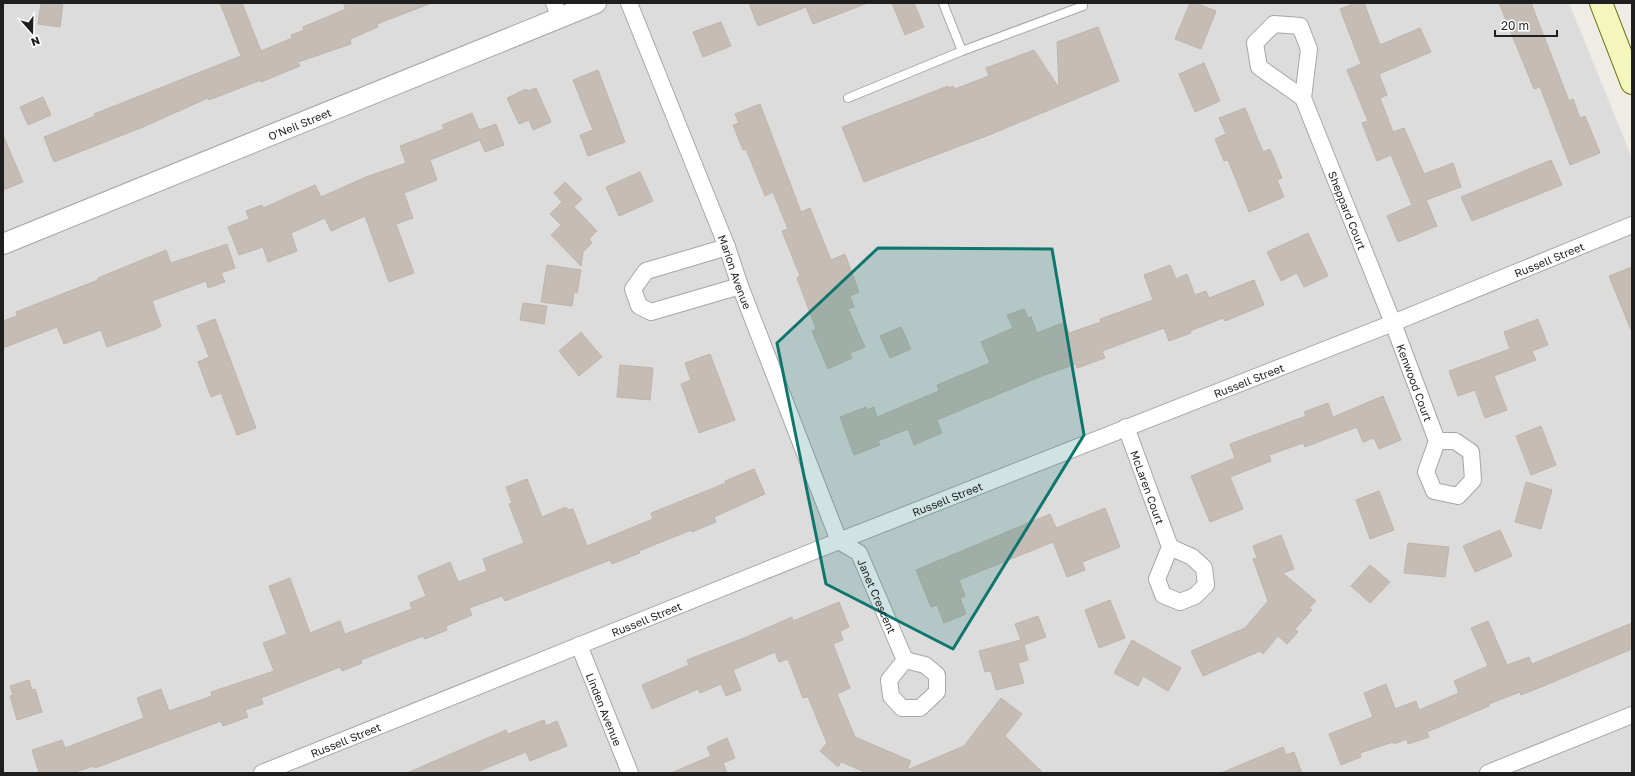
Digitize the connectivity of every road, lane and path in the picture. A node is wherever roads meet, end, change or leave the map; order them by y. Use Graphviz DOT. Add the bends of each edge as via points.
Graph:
graph roads {
  1 [pos="596,3"];
  2 [pos="629,3"];
  3 [pos="943,3"];
  4 [pos="1601,3"];
  5 [pos="1083,6"];
  6 [pos="557,10"];
  7 [pos="962,51"];
  8 [pos="1632,83"];
  9 [pos="848,98"];
  10 [pos="1304,98"];
  11 [pos="1632,225"];
  12 [pos="3,244"];
  13 [pos="727,247"];
  14 [pos="740,286"];
  15 [pos="1393,323"];
  16 [pos="1126,427"];
  17 [pos="1437,441"];
  18 [pos="839,540"];
  19 [pos="1170,547"];
  20 [pos="579,645"];
  21 [pos="905,660"];
  22 [pos="1632,715"];
  23 [pos="262,773"];
  24 [pos="630,773"];
  25 [pos="1488,773"];
  1 -- 6 [label="street, O'Neil Street"];
  2 -- 13 [label="street, Marion Avenue"];
  3 -- 7 [label="lane"];
  4 -- 8 [label="main road"];
  5 -- 7 [label="lane"];
  6 -- 12 [label="street, O'Neil Street"];
  7 -- 9 [label="lane"];
  10 -- 10 [label="street, Sheppard Court" via="1259,67 1255,44 1274,24 1300,26 1309,49"];
  10 -- 15 [label="street, Sheppard Court"];
  11 -- 15 [label="street, Russell Street"];
  13 -- 14 [label="street, Marion Avenue"];
  13 -- 14 [label="street" via="646,271 633,289 639,306 650,312"];
  14 -- 18 [label="street, Marion Avenue"];
  15 -- 16 [label="street, Russell Street"];
  15 -- 17 [label="street, Kenwood Court"];
  16 -- 18 [label="street, Russell Street"];
  16 -- 19 [label="street, McLaren Court"];
  18 -- 20 [label="street, Russell Street"];
  18 -- 21 [label="street, Janet Crescent" via="859,552"];
  20 -- 23 [label="street, Russell Street"];
  20 -- 24 [label="street, Linden Avenue"];
  22 -- 25 [label="street"];
}
